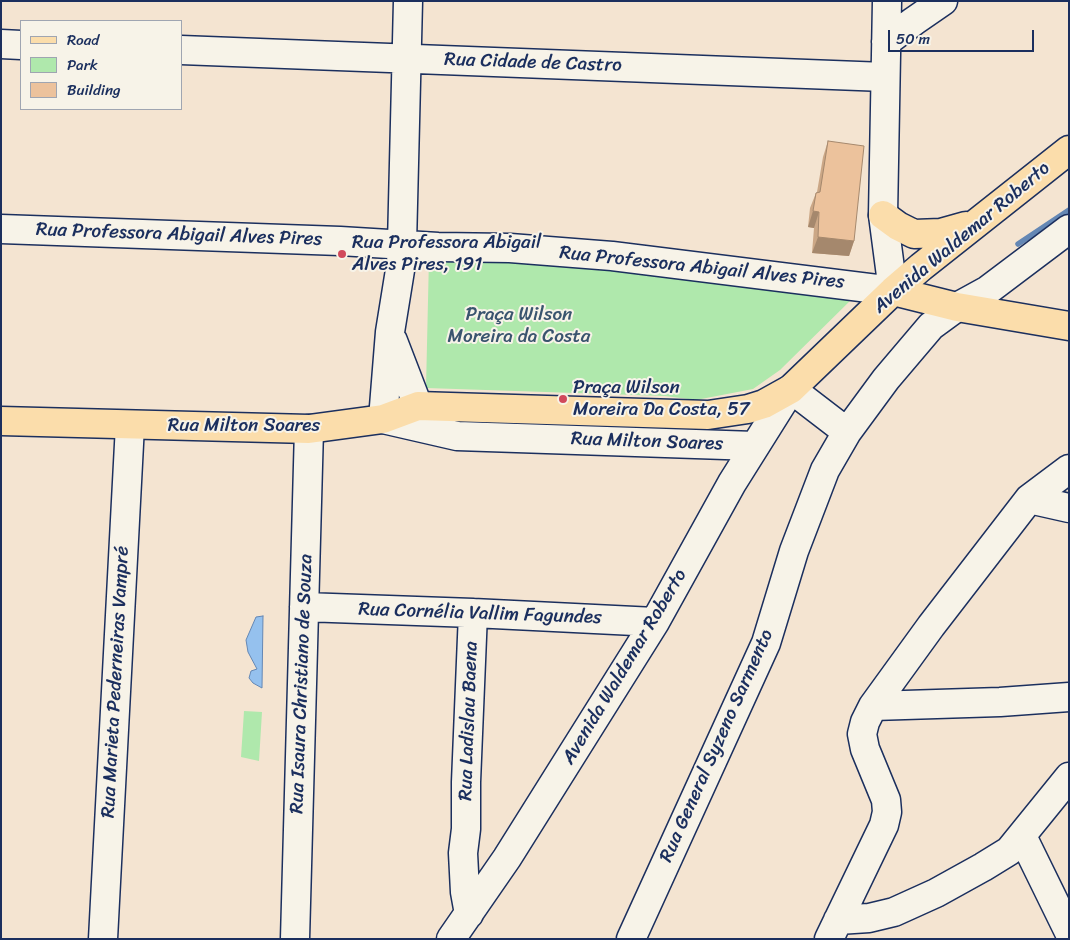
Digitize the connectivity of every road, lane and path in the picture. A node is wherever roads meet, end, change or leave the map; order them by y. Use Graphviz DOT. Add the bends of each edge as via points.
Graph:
graph roads {
  1 [pos="408,1"];
  2 [pos="888,1"];
  3 [pos="943,1"];
  4 [pos="886,42"];
  5 [pos="1,44"];
  6 [pos="20,45"];
  7 [pos="182,50"];
  8 [pos="406,58"];
  9 [pos="885,77"];
  10 [pos="1069,150"];
  11 [pos="883,215"];
  12 [pos="974,223"];
  13 [pos="1,229"];
  14 [pos="1069,229"];
  15 [pos="402,244"];
  16 [pos="893,291"];
  17 [pos="957,307"];
  18 [pos="1069,326"];
  19 [pos="390,332"];
  20 [pos="791,389"];
  21 [pos="418,406"];
  22 [pos="383,419"];
  23 [pos="1,421"];
  24 [pos="130,425"];
  25 [pos="309,429"];
  26 [pos="847,432"];
  27 [pos="755,446"];
  28 [pos="1069,469"];
  29 [pos="1030,499"];
  30 [pos="1069,508"];
  31 [pos="304,607"];
  32 [pos="473,612"];
  33 [pos="655,622"];
  34 [pos="1069,697"];
  35 [pos="873,706"];
  36 [pos="1069,777"];
  37 [pos="466,829"];
  38 [pos="1022,836"];
  39 [pos="507,858"];
  40 [pos="469,914"];
  41 [pos="834,930"];
  42 [pos="1069,932"];
  43 [pos="100,935"];
  44 [pos="295,939"];
  45 [pos="451,939"];
  46 [pos="631,939"];
  1 -- 8 [label="street"];
  2 -- 4 [label="street"];
  3 -- 4 [label="street"];
  4 -- 9 [label="street"];
  5 -- 6 [label="street"];
  7 -- 8 [label="street, Rua Cidade de Castro"];
  8 -- 9 [label="street, Rua Cidade de Castro"];
  8 -- 15 [label="street"];
  9 -- 11 [label="street"];
  10 -- 12 [label="main road, Avenida Waldemar Roberto"];
  11 -- 12 [label="main road" via="914,234 941,233"];
  11 -- 16 [label="street"];
  12 -- 16 [label="main road, Avenida Waldemar Roberto"];
  13 -- 15 [label="street, Rua Professora Abigail Alves Pires"];
  14 -- 17 [label="street, Rua General Syzeno Sarmento" via="988,290"];
  15 -- 16 [label="street, Rua Professora Abigail Alves Pires" via="612,256"];
  15 -- 19 [label="street"];
  16 -- 17 [label="main road"];
  16 -- 20 [label="main road, Avenida Waldemar Roberto"];
  17 -- 18 [label="main road"];
  17 -- 26 [label="street, Rua General Syzeno Sarmento" via="918,340"];
  19 -- 21 [label="street"];
  19 -- 22 [label="street"];
  20 -- 21 [label="main road, Avenida Waldemar Roberto" via="764,404 708,415"];
  20 -- 26 [label="street"];
  20 -- 27 [label="street, Avenida Waldemar Roberto"];
  21 -- 22 [label="main road"];
  22 -- 25 [label="main road, Rua Milton Soares"];
  22 -- 27 [label="street, Rua Milton Soares" via="456,436"];
  23 -- 24 [label="main road, Rua Milton Soares"];
  24 -- 25 [label="main road, Rua Milton Soares"];
  24 -- 43 [label="street, Rua Marieta Pederneiras Vampré"];
  25 -- 31 [label="street, Rua Isaura Christiano de Souza"];
  26 -- 46 [label="street, Rua General Syzeno Sarmento" via="824,470 794,551 766,643"];
  27 -- 33 [label="street, Avenida Waldemar Roberto"];
  28 -- 29 [label="street"];
  29 -- 30 [label="street"];
  29 -- 35 [label="street"];
  31 -- 32 [label="street, Rua Cornélia Vallim Fagundes"];
  31 -- 44 [label="street, Rua Isaura Christiano de Souza"];
  32 -- 33 [label="street, Rua Cornélia Vallim Fagundes"];
  32 -- 37 [label="street, Rua Ladislau Baena"];
  33 -- 39 [label="street, Avenida Waldemar Roberto"];
  34 -- 35 [label="street"];
  35 -- 41 [label="street" via="862,734 886,800 887,812 884,825"];
  36 -- 38 [label="street"];
  37 -- 39 [label="street" via="480,846"];
  37 -- 40 [label="street, Rua Ladislau Baena" via="463,852"];
  38 -- 41 [label="street" via="1009,851 927,897 894,912"];
  38 -- 42 [label="street"];
  39 -- 40 [label="street, Avenida Waldemar Roberto"];
  40 -- 45 [label="street, Avenida Waldemar Roberto"];
}
